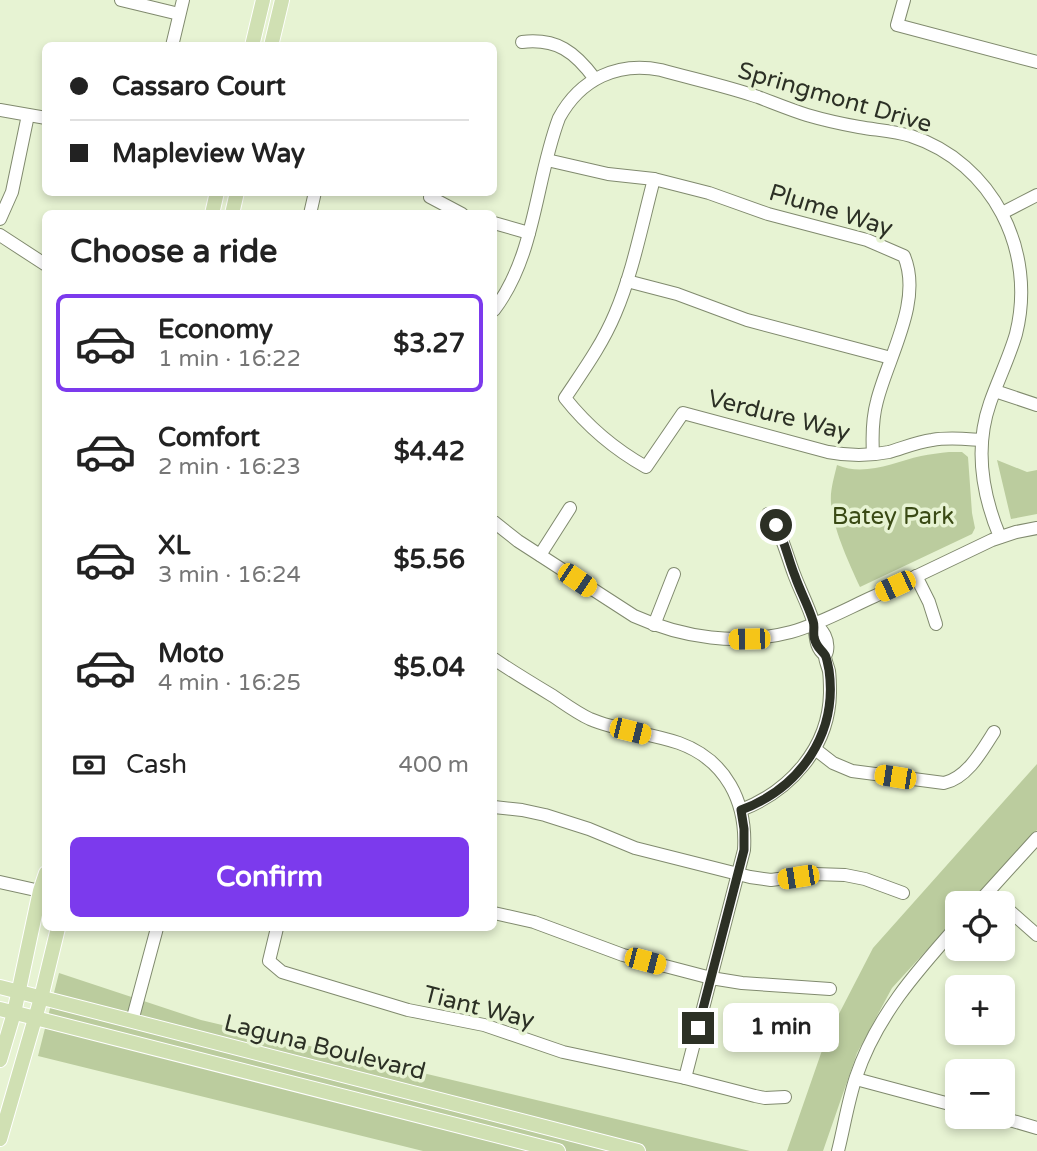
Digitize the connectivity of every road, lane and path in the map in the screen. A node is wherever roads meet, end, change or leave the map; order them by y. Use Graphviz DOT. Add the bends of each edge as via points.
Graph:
graph roads {
  1 [pos="121,0"];
  2 [pos="183,0"];
  3 [pos="263,0"];
  4 [pos="282,0"];
  5 [pos="904,0"];
  6 [pos="179,14"];
  7 [pos="173,42"];
  8 [pos="253,42"];
  9 [pos="272,42"];
  10 [pos="522,42"];
  11 [pos="1037,62"];
  12 [pos="595,79"];
  13 [pos="0,110"];
  14 [pos="28,115"];
  15 [pos="42,117"];
  16 [pos="547,160"];
  17 [pos="654,179"];
  18 [pos="1037,195"];
  19 [pos="430,196"];
  20 [pos="454,210"];
  21 [pos="1004,212"];
  22 [pos="0,219"];
  23 [pos="497,224"];
  24 [pos="529,233"];
  25 [pos="0,235"];
  26 [pos="42,262"];
  27 [pos="627,281"];
  28 [pos="497,306"];
  29 [pos="891,358"];
  30 [pos="995,391"];
  31 [pos="1037,405"];
  32 [pos="982,440"];
  33 [pos="873,454"];
  34 [pos="570,508"];
  35 [pos="768,514"];
  36 [pos="497,524"];
  37 [pos="1037,528"];
  38 [pos="1000,537"];
  39 [pos="540,555"];
  40 [pos="674,574"];
  41 [pos="916,576"];
  42 [pos="814,624"];
  43 [pos="936,624"];
  44 [pos="654,625"];
  45 [pos="497,661"];
  46 [pos="994,732"];
  47 [pos="815,749"];
  48 [pos="497,807"];
  49 [pos="741,810"];
  50 [pos="1037,838"];
  51 [pos="738,874"];
  52 [pos="0,882"];
  53 [pos="42,885"];
  54 [pos="40,891"];
  55 [pos="988,891"];
  56 [pos="903,893"];
  57 [pos="497,914"];
  58 [pos="1015,916"];
  59 [pos="57,931"];
  60 [pos="156,931"];
  61 [pos="276,931"];
  62 [pos="1037,935"];
  63 [pos="945,939"];
  64 [pos="711,978"];
  65 [pos="0,987"];
  66 [pos="830,989"];
  67 [pos="19,991"];
  68 [pos="41,998"];
  69 [pos="7,1011"];
  70 [pos="35,1018"];
  71 [pos="132,1021"];
  72 [pos="0,1060"];
  73 [pos="685,1078"];
  74 [pos="856,1079"];
  75 [pos="785,1097"];
  76 [pos="945,1103"];
  77 [pos="1015,1122"];
  78 [pos="1037,1128"];
  79 [pos="0,1139"];
  80 [pos="558,1151"];
  81 [pos="638,1151"];
  82 [pos="838,1151"];
  1 -- 6 [label="street"];
  2 -- 6 [label="street"];
  3 -- 8 [label="main road"];
  4 -- 9 [label="main road"];
  5 -- 11 [label="street" via="897,25"];
  6 -- 7 [label="street"];
  10 -- 12 [label="street" via="556,44 574,55"];
  12 -- 16 [label="street, Springmont Drive" via="565,108"];
  12 -- 21 [label="street, Springmont Drive" via="619,69 650,68 833,122 912,136 969,169"];
  13 -- 14 [label="street"];
  14 -- 15 [label="street"];
  14 -- 22 [label="street" via="12,192"];
  16 -- 17 [label="street, Plume Way"];
  16 -- 24 [label="street, Springmont Drive"];
  17 -- 27 [label="street, Verdure Way"];
  17 -- 29 [label="street, Plume Way" via="855,236 904,256 909,267 908,302"];
  18 -- 21 [label="street"];
  19 -- 20 [label="street"];
  21 -- 30 [label="street, Springmont Drive" via="1020,259 1022,303 1016,336"];
  23 -- 24 [label="street"];
  24 -- 28 [label="street, Springmont Drive" via="516,274"];
  25 -- 26 [label="street"];
  27 -- 29 [label="street" via="747,320"];
  27 -- 33 [label="street, Verdure Way" via="602,342 565,398 597,434 626,456 646,467 683,413 828,452"];
  29 -- 33 [label="street, Plume Way" via="874,412"];
  30 -- 31 [label="street"];
  30 -- 32 [label="street, Springmont Drive"];
  32 -- 33 [label="street, Verdure Way" via="931,440"];
  32 -- 38 [label="street, Springmont Drive" via="984,491"];
  34 -- 39 [label="street"];
  35 -- 42 [label="street" via="781,534"];
  36 -- 39 [label="street"];
  37 -- 38 [label="street"];
  38 -- 41 [label="street"];
  39 -- 44 [label="street"];
  40 -- 44 [label="street"];
  41 -- 42 [label="street"];
  41 -- 43 [label="street"];
  42 -- 44 [label="street" via="771,636 727,639"];
  42 -- 47 [label="street" via="822,628 827,640 830,695"];
  45 -- 49 [label="street" via="591,719 700,753 723,773"];
  46 -- 47 [label="street" via="961,777 937,784 852,771"];
  47 -- 49 [label="street" via="781,789"];
  48 -- 51 [label="street" via="545,815 635,848"];
  49 -- 51 [label="street" via="744,839"];
  50 -- 55 [label="street"];
  51 -- 56 [label="street" via="771,880 845,875"];
  51 -- 64 [label="street"];
  52 -- 54 [label="street"];
  53 -- 54 [label="main road"];
  54 -- 67 [label="main road"];
  57 -- 64 [label="street"];
  58 -- 62 [label="street"];
  59 -- 68 [label="main road"];
  60 -- 71 [label="street"];
  61 -- 73 [label="street, Tiant Way" via="269,961 282,972 408,1010 484,1025 563,1052"];
  63 -- 74 [label="street" via="887,1012"];
  64 -- 66 [label="street"];
  64 -- 73 [label="street"];
  65 -- 67 [label="main road, Laguna Boulevard"];
  67 -- 68 [label="main road, Laguna Boulevard"];
  67 -- 69 [label="main road"];
  68 -- 70 [label="main road"];
  68 -- 71 [label="main road, Laguna Boulevard"];
  69 -- 70 [label="main road, Laguna Boulevard"];
  69 -- 72 [label="main road"];
  70 -- 79 [label="main road"];
  70 -- 80 [label="main road, Laguna Boulevard"];
  71 -- 81 [label="main road, Laguna Boulevard"];
  73 -- 75 [label="street, Tiant Way" via="765,1098"];
  74 -- 76 [label="street"];
  74 -- 82 [label="street"];
  77 -- 78 [label="street"];
}
